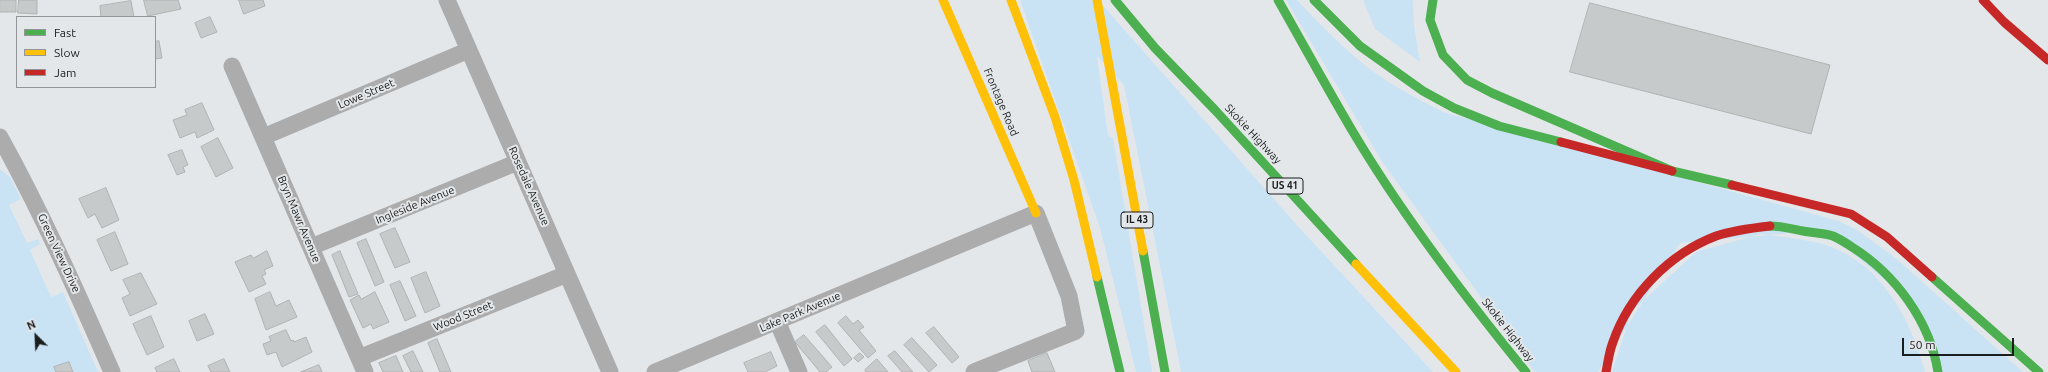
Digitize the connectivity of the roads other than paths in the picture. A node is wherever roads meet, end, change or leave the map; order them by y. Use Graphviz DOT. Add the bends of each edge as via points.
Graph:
graph roads {
  1 [pos="447,0"];
  2 [pos="943,0"];
  3 [pos="1010,0"];
  4 [pos="1097,0"];
  5 [pos="1115,0"];
  6 [pos="1278,0"];
  7 [pos="1314,0"];
  8 [pos="1433,0"];
  9 [pos="1983,0"];
  10 [pos="469,50"];
  11 [pos="2048,60"];
  12 [pos="232,66"];
  13 [pos="263,137"];
  14 [pos="3,147"];
  15 [pos="518,162"];
  16 [pos="1672,172"];
  17 [pos="1036,213"];
  18 [pos="311,247"];
  19 [pos="567,274"];
  20 [pos="777,321"];
  21 [pos="362,365"];
  22 [pos="680,367"];
  23 [pos="112,372"];
  24 [pos="610,372"];
  25 [pos="655,372"];
  26 [pos="799,372"];
  27 [pos="974,372"];
  28 [pos="1119,372"];
  29 [pos="1165,372"];
  30 [pos="1456,372"];
  31 [pos="1526,372"];
  32 [pos="1606,372"];
  33 [pos="1938,372"];
  34 [pos="2039,372"];
  1 -- 10 [label="street, Rosedale Avenue"];
  2 -- 17 [label="main road, Frontage Road"];
  3 -- 28 [label="main road" via="1056,117 1074,180"];
  4 -- 29 [label="main road, IL 43"];
  5 -- 30 [label="main road, Skokie Highway / US 41" via="1155,48"];
  6 -- 31 [label="main road, Skokie Highway" via="1353,132 1395,197 1497,337"];
  7 -- 16 [label="main road" via="1360,46 1423,91 1454,108 1498,126"];
  8 -- 16 [label="main road" via="1430,20 1443,55 1467,80"];
  9 -- 11 [label="main road"];
  10 -- 13 [label="street, Lowe Street"];
  10 -- 15 [label="street, Rosedale Avenue"];
  12 -- 13 [label="street, Bryn Mawr Avenue"];
  13 -- 18 [label="street, Bryn Mawr Avenue"];
  14 -- 23 [label="street, Green View Drive" via="66,266"];
  15 -- 18 [label="street, Ingleside Avenue"];
  15 -- 19 [label="street, Rosedale Avenue"];
  16 -- 34 [label="main road" via="1851,214 1887,237"];
  17 -- 20 [label="street, Lake Park Avenue"];
  17 -- 27 [label="street" via="1069,296 1076,331"];
  18 -- 21 [label="street, Bryn Mawr Avenue"];
  19 -- 21 [label="street, Wood Street"];
  19 -- 24 [label="street, Rosedale Avenue"];
  20 -- 22 [label="street, Lake Park Avenue"];
  20 -- 26 [label="street"];
  22 -- 25 [label="street, Lake Park Avenue"];
  32 -- 33 [label="main road" via="1617,328 1631,304 1652,277 1668,263 1692,248 1717,237 1776,226 1834,236 1857,249 1887,272 1911,305 1925,331"];
}
